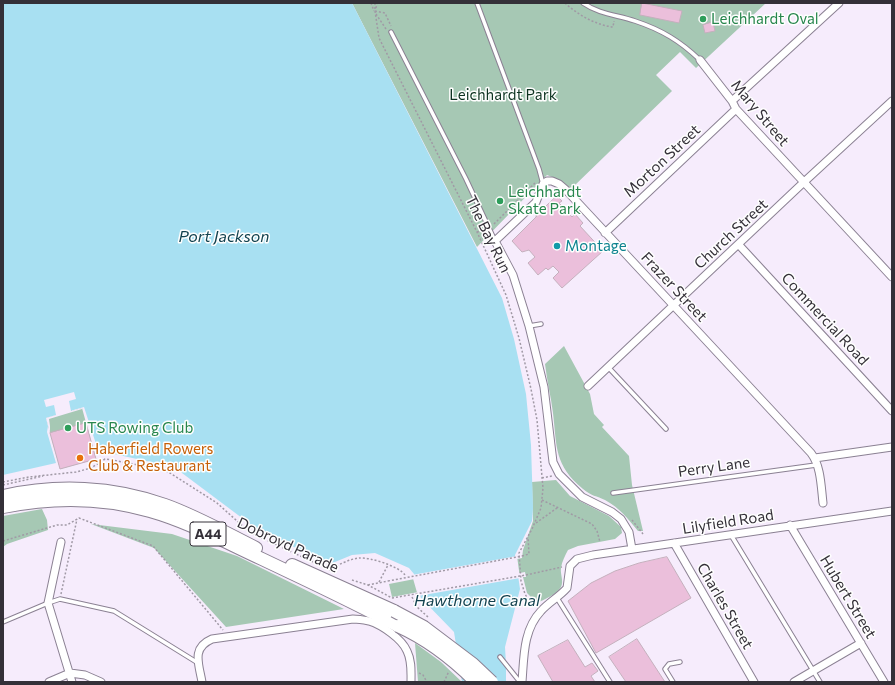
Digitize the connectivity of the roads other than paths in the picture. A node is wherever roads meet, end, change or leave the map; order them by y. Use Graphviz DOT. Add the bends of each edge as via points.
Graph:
graph roads {
  1 [pos="476,3"];
  2 [pos="583,3"];
  3 [pos="839,3"];
  4 [pos="391,32"];
  5 [pos="700,60"];
  6 [pos="732,101"];
  7 [pos="892,102"];
  8 [pos="736,109"];
  9 [pos="540,182"];
  10 [pos="804,182"];
  11 [pos="605,233"];
  12 [pos="495,241"];
  13 [pos="739,245"];
  14 [pos="892,277"];
  15 [pos="673,306"];
  16 [pos="540,324"];
  17 [pos="529,326"];
  18 [pos="608,367"];
  19 [pos="588,386"];
  20 [pos="892,411"];
  21 [pos="666,429"];
  22 [pos="892,447"];
  23 [pos="816,461"];
  24 [pos="613,493"];
  25 [pos="3,496"];
  26 [pos="824,503"];
  27 [pos="3,507"];
  28 [pos="892,511"];
  29 [pos="790,525"];
  30 [pos="731,535"];
  31 [pos="61,542"];
  32 [pos="674,543"];
  33 [pos="632,549"];
  34 [pos="556,598"];
  35 [pos="48,603"];
  36 [pos="3,622"];
  37 [pos="861,643"];
  38 [pos="500,657"];
  39 [pos="680,662"];
  40 [pos="199,663"];
  41 [pos="813,671"];
  42 [pos="70,673"];
  43 [pos="50,682"];
  44 [pos="72,682"];
  45 [pos="101,682"];
  46 [pos="202,682"];
  47 [pos="411,682"];
  48 [pos="476,682"];
  49 [pos="492,682"];
  50 [pos="521,682"];
  51 [pos="610,682"];
  52 [pos="673,682"];
  53 [pos="754,682"];
  54 [pos="794,682"];
  55 [pos="820,682"];
  56 [pos="884,682"];
  1 -- 9 [label="lane" via="539,169"];
  2 -- 5 [label="lane, Mary Street" via="596,10 645,24 683,44"];
  3 -- 6 [label="street"];
  4 -- 12 [label="lane"];
  5 -- 6 [label="street, Mary Street"];
  6 -- 8 [label="street, Mary Street"];
  7 -- 10 [label="street, Church Street"];
  8 -- 10 [label="street, Mary Street"];
  8 -- 11 [label="street, Morton Street"];
  9 -- 11 [label="street, Frazer Street" via="552,181 559,184"];
  9 -- 12 [label="street" via="536,202"];
  10 -- 13 [label="street, Church Street"];
  10 -- 14 [label="street, Mary Street"];
  11 -- 15 [label="street, Frazer Street"];
  12 -- 17 [label="street" via="513,275"];
  13 -- 15 [label="street, Church Street"];
  13 -- 20 [label="street, Commercial Road"];
  15 -- 18 [label="street, Church Street"];
  15 -- 23 [label="street, Frazer Street"];
  16 -- 17 [label="lane"];
  17 -- 33 [label="street" via="544,387 553,462 560,474 582,497 621,519 630,532"];
  18 -- 19 [label="street, Church Street"];
  18 -- 21 [label="lane"];
  22 -- 23 [label="street"];
  23 -- 24 [label="lane, Perry Lane"];
  23 -- 26 [label="street"];
  25 -- 49 [label="highway, Dobroyd Parade / A44, bridge" via="53,489 81,489 122,493 184,512 424,627 473,664"];
  27 -- 48 [label="highway, Dobroyd Parade / A44, bridge" via="59,499 96,500 151,511 197,529 398,626 426,641"];
  28 -- 29 [label="street, Lilyfield Road"];
  29 -- 30 [label="street, Lilyfield Road"];
  29 -- 37 [label="street, Hubert Street"];
  30 -- 32 [label="street, Lilyfield Road"];
  30 -- 41 [label="lane"];
  31 -- 35 [label="street"];
  32 -- 33 [label="street, Lilyfield Road"];
  32 -- 53 [label="street, Charles Street"];
  33 -- 34 [label="street, Lilyfield Road" via="577,560 570,566 567,588"];
  34 -- 50 [label="street" via="533,622 524,648"];
  34 -- 51 [label="lane"];
  35 -- 36 [label="lane"];
  35 -- 40 [label="lane" via="60,599 114,611"];
  35 -- 42 [label="street"];
  37 -- 41 [label="street"];
  37 -- 56 [label="street, Hubert Street"];
  38 -- 50 [label="lane"];
  39 -- 52 [label="lane" via="669,664 665,669"];
  40 -- 46 [label="street"];
  40 -- 47 [label="street" via="198,652 202,644 212,639 353,619 369,621 402,642 411,663"];
  41 -- 54 [label="street"];
  41 -- 55 [label="lane"];
  42 -- 43 [label="street"];
  42 -- 44 [label="street"];
  42 -- 45 [label="street"];
}
